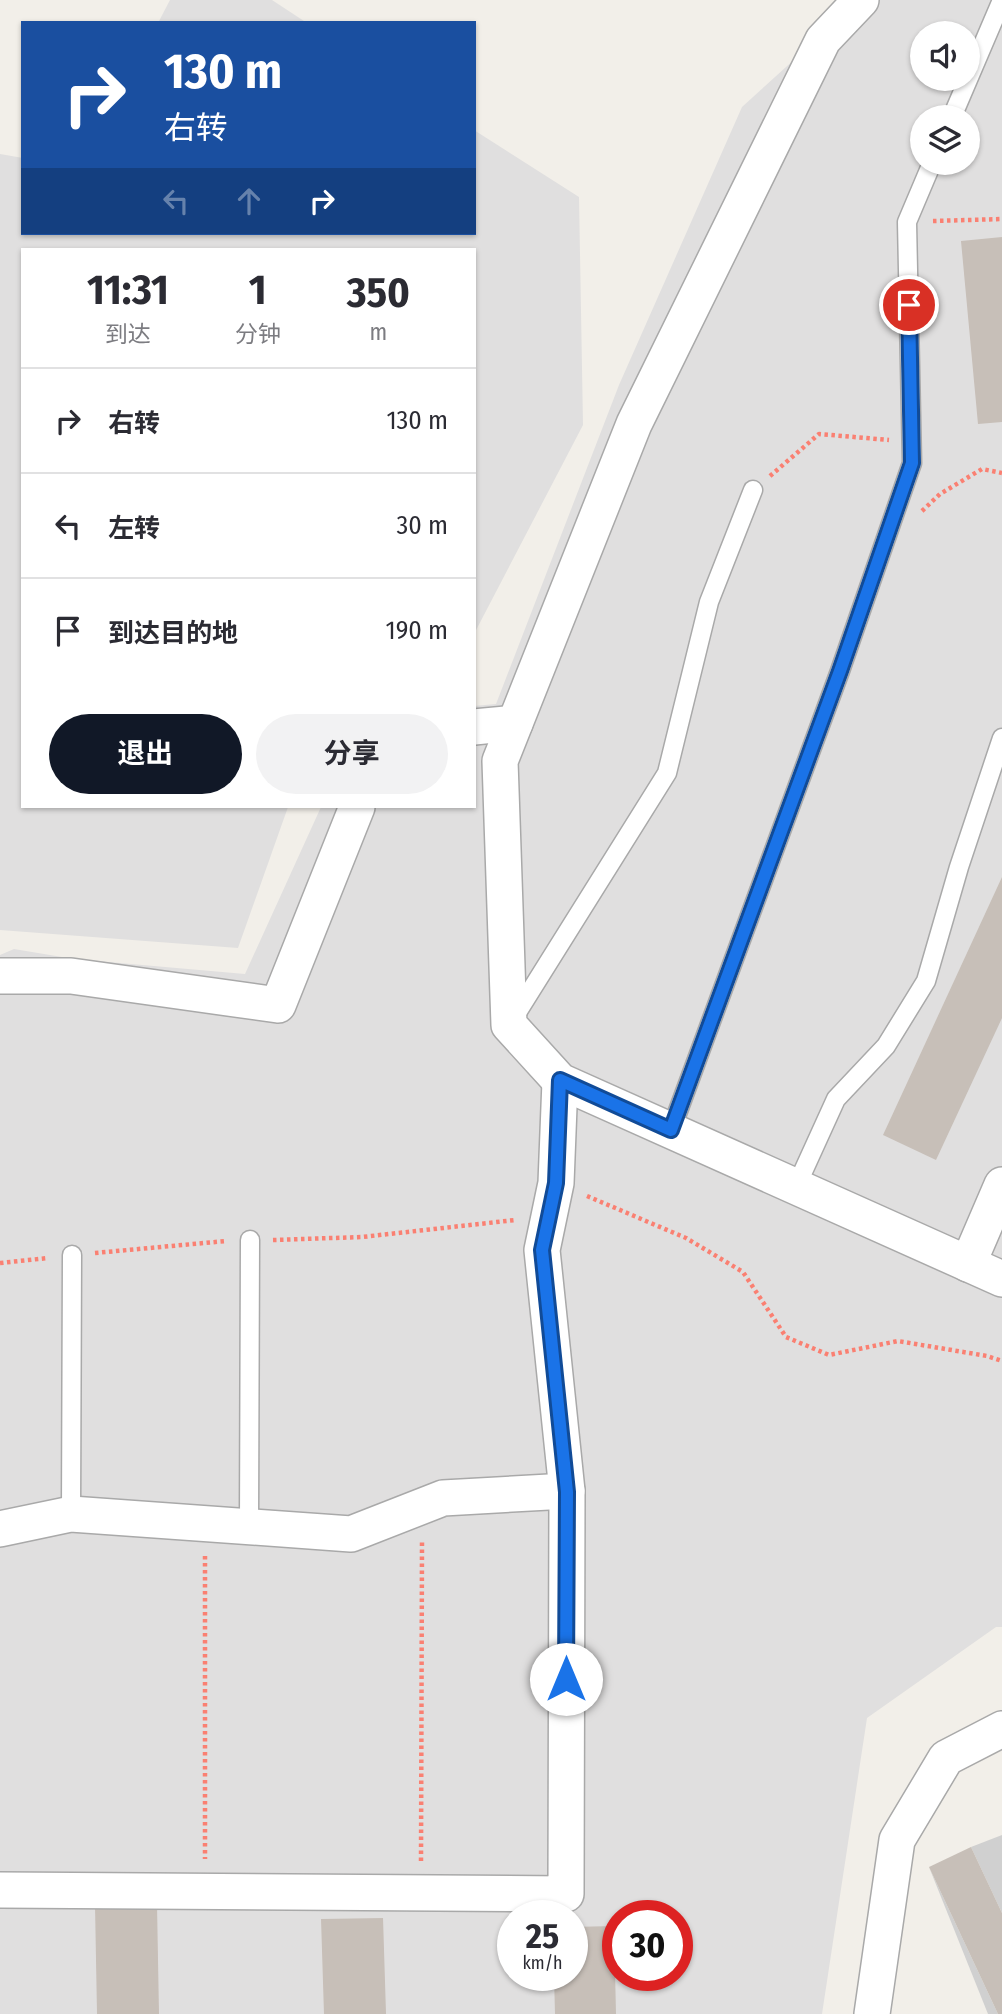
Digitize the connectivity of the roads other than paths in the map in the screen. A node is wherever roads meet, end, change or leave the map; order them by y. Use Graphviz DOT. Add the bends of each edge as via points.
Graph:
graph roads {
  1 [pos="861,0"];
  2 [pos="1002,0"];
  3 [pos="957,105"];
  4 [pos="927,175"];
  5 [pos="753,490"];
  6 [pos="515,723"];
  7 [pos="476,727"];
  8 [pos="1002,738"];
  9 [pos="357,808"];
  10 [pos="0,976"];
  11 [pos="509,1025"];
  12 [pos="560,1080"];
  13 [pos="671,1130"];
  14 [pos="1002,1185"];
  15 [pos="796,1187"];
  16 [pos="250,1240"];
  17 [pos="72,1255"];
  18 [pos="968,1264"];
  19 [pos="1002,1279"];
  20 [pos="567,1492"];
  21 [pos="71,1514"];
  22 [pos="248,1526"];
  23 [pos="0,1529"];
  24 [pos="1002,1729"];
  25 [pos="0,1890"];
  26 [pos="872,2014"];
  1 -- 6 [label="street" via="822,40 634,424"];
  2 -- 3 [label="lane"];
  4 -- 13 [label="lane" via="907,222 912,463"];
  5 -- 11 [label="lane" via="709,602 667,773"];
  6 -- 7 [label="street"];
  6 -- 11 [label="street" via="500,761"];
  8 -- 15 [label="lane" via="926,981 886,1046 836,1099"];
  9 -- 10 [label="street" via="278,1005 71,976"];
  11 -- 12 [label="street"];
  12 -- 13 [label="street"];
  12 -- 20 [label="street" via="556,1183 542,1250"];
  13 -- 15 [label="street"];
  14 -- 18 [label="street"];
  15 -- 18 [label="street"];
  16 -- 22 [label="lane"];
  17 -- 21 [label="lane"];
  18 -- 19 [label="street"];
  20 -- 22 [label="street" via="443,1498 351,1534"];
  20 -- 25 [label="street" via="566,1895"];
  21 -- 22 [label="street"];
  21 -- 23 [label="street"];
  24 -- 26 [label="street" via="946,1758 897,1840"];
}
